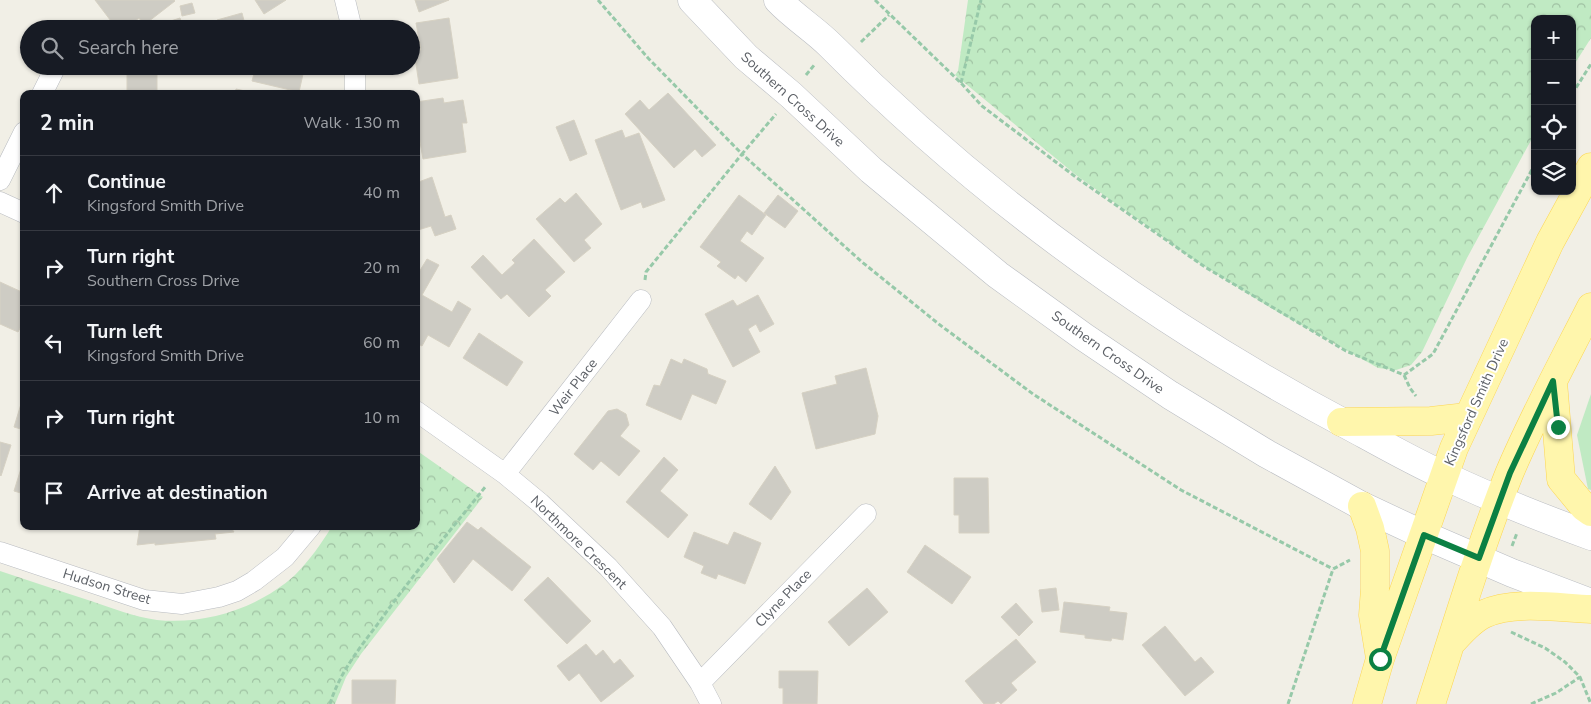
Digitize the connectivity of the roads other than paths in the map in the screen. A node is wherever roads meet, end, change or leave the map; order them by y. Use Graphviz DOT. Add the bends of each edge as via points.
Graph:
graph roads {
  1 [pos="345,0"];
  2 [pos="692,0"];
  3 [pos="778,0"];
  4 [pos="350,20"];
  5 [pos="52,75"];
  6 [pos="355,75"];
  7 [pos="44,90"];
  8 [pos="355,90"];
  9 [pos="20,140"];
  10 [pos="1591,167"];
  11 [pos="0,180"];
  12 [pos="0,202"];
  13 [pos="20,211"];
  14 [pos="641,300"];
  15 [pos="1591,307"];
  16 [pos="1553,381"];
  17 [pos="420,414"];
  18 [pos="1467,417"];
  19 [pos="1341,422"];
  20 [pos="502,472"];
  21 [pos="1444,476"];
  22 [pos="1500,500"];
  23 [pos="1362,506"];
  24 [pos="1591,512"];
  25 [pos="866,514"];
  26 [pos="308,530"];
  27 [pos="1424,535"];
  28 [pos="1591,536"];
  29 [pos="0,552"];
  30 [pos="1479,558"];
  31 [pos="1591,603"];
  32 [pos="1591,609"];
  33 [pos="1451,642"];
  34 [pos="1380,659"];
  35 [pos="700,683"];
  36 [pos="711,704"];
  37 [pos="1367,704"];
  38 [pos="1432,704"];
  1 -- 4 [label="street"];
  2 -- 23 [label="main road, Southern Cross Drive" via="746,57 871,170 998,275 1170,395 1267,454"];
  3 -- 19 [label="main road" via="965,168 1076,254 1211,347"];
  5 -- 7 [label="street"];
  6 -- 8 [label="street"];
  9 -- 11 [label="street"];
  10 -- 18 [label="main road, Kingsford Smith Drive" via="1550,242"];
  12 -- 13 [label="street"];
  14 -- 20 [label="street, Weir Place"];
  15 -- 16 [label="main road"];
  16 -- 22 [label="main road"];
  16 -- 24 [label="main road" via="1561,479"];
  17 -- 20 [label="street, Northmore Crescent"];
  18 -- 19 [label="main road" via="1431,421"];
  18 -- 21 [label="main road, Kingsford Smith Drive"];
  19 -- 21 [label="main road"];
  20 -- 35 [label="street, Northmore Crescent" via="608,567 662,626"];
  21 -- 22 [label="main road"];
  21 -- 27 [label="main road, Kingsford Smith Drive"];
  22 -- 28 [label="main road"];
  22 -- 30 [label="main road"];
  23 -- 27 [label="main road, Southern Cross Drive"];
  23 -- 34 [label="main road" via="1375,552 1372,615"];
  25 -- 35 [label="street, Clyne Place"];
  26 -- 29 [label="street, Hudson Street" via="285,557 254,581 219,597 182,604 144,600"];
  27 -- 30 [label="main road, Southern Cross Drive"];
  27 -- 34 [label="main road, Kingsford Smith Drive"];
  30 -- 31 [label="main road, Southern Cross Drive"];
  30 -- 33 [label="main road"];
  32 -- 33 [label="main road" via="1532,606 1500,609 1472,622"];
  33 -- 38 [label="main road"];
  34 -- 37 [label="main road, Kingsford Smith Drive"];
  35 -- 36 [label="street, Northmore Crescent"];
}
